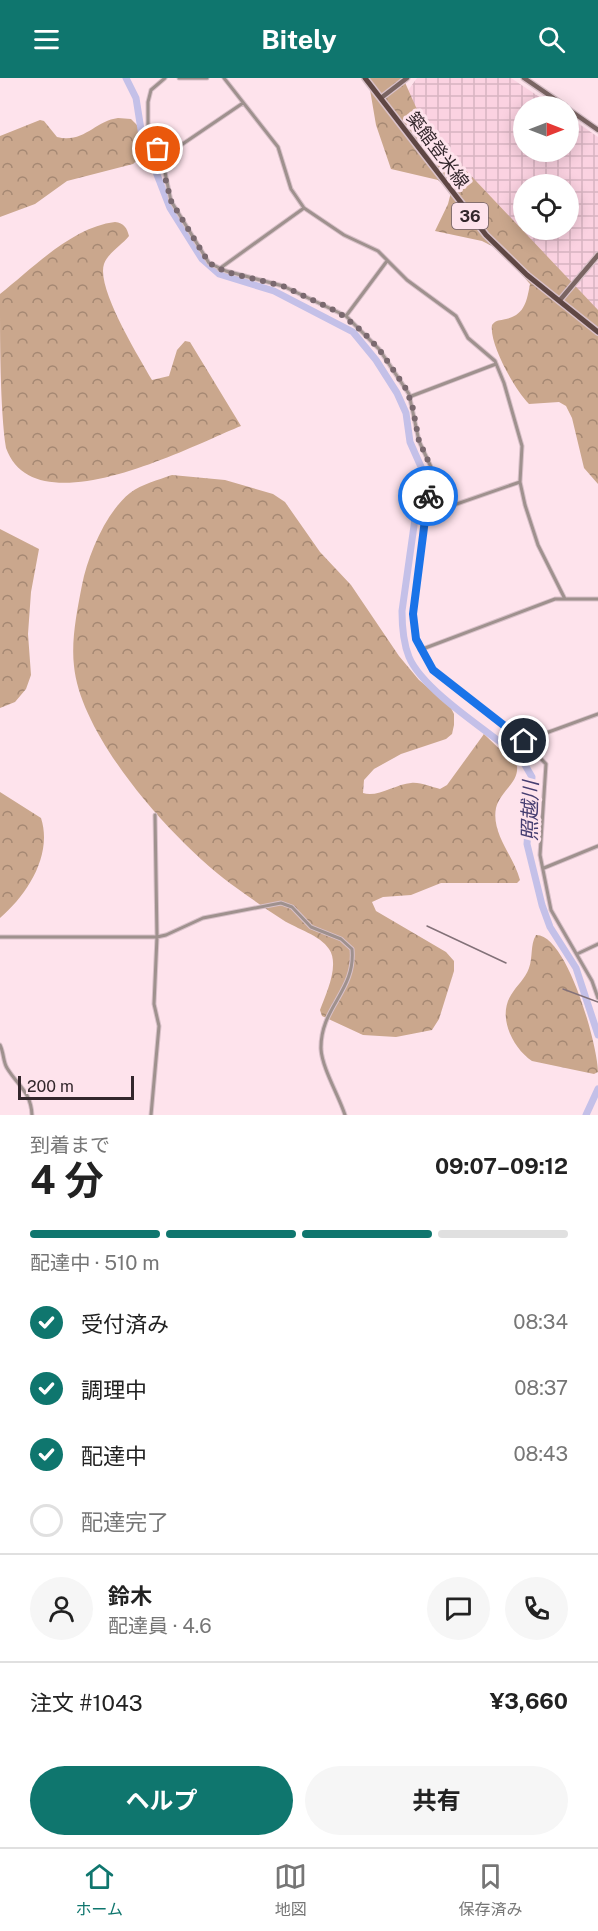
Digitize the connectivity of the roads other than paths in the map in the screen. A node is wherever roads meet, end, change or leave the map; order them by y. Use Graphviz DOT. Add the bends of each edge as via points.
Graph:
graph roads {
  1 [pos="165,78"];
  2 [pos="179,78"];
  3 [pos="207,78"];
  4 [pos="224,78"];
  5 [pos="365,78"];
  6 [pos="407,78"];
  7 [pos="524,78"];
  8 [pos="550,96"];
  9 [pos="381,98"];
  10 [pos="243,103"];
  11 [pos="579,117"];
  12 [pos="598,130"];
  13 [pos="162,159"];
  14 [pos="303,208"];
  15 [pos="598,255"];
  16 [pos="387,261"];
  17 [pos="219,269"];
  18 [pos="560,300"];
  19 [pos="346,316"];
  20 [pos="598,332"];
  21 [pos="496,364"];
  22 [pos="410,397"];
  23 [pos="520,482"];
  24 [pos="425,515"];
  25 [pos="565,599"];
  26 [pos="598,599"];
  27 [pos="420,650"];
  28 [pos="598,714"];
  29 [pos="524,741"];
  30 [pos="155,815"];
  31 [pos="598,846"];
  32 [pos="544,868"];
  33 [pos="0,937"];
  34 [pos="157,937"];
  35 [pos="598,944"];
  36 [pos="577,954"];
  37 [pos="598,998"];
  38 [pos="0,1045"];
  39 [pos="32,1115"];
  40 [pos="151,1115"];
  41 [pos="345,1115"];
  1 -- 13 [label="street" via="151,90 148,102 148,126"];
  2 -- 3 [label="street"];
  4 -- 10 [label="street"];
  5 -- 9 [label="main road, 築館登米線 / 36"];
  6 -- 9 [label="street"];
  7 -- 8 [label="street"];
  9 -- 18 [label="main road, 築館登米線 / 36" via="486,235"];
  10 -- 13 [label="street"];
  10 -- 14 [label="street" via="278,147 291,189"];
  11 -- 12 [label="street"];
  13 -- 17 [label="street" via="171,201 209,263"];
  14 -- 16 [label="street" via="344,235 378,251"];
  14 -- 17 [label="street"];
  15 -- 18 [label="street"];
  16 -- 19 [label="street"];
  16 -- 21 [label="street" via="456,315 468,338"];
  17 -- 19 [label="street" via="283,286"];
  18 -- 20 [label="main road, 築館登米線 / 36"];
  19 -- 22 [label="street" via="379,349"];
  21 -- 22 [label="street"];
  21 -- 23 [label="street" via="522,446"];
  22 -- 24 [label="street" via="419,441 431,467"];
  23 -- 24 [label="street"];
  23 -- 25 [label="street" via="538,545"];
  24 -- 27 [label="street" via="413,614"];
  25 -- 26 [label="street"];
  25 -- 27 [label="street"];
  27 -- 29 [label="street" via="442,678"];
  28 -- 29 [label="street"];
  29 -- 32 [label="street" via="543,758 548,770 541,825 540,855"];
  30 -- 34 [label="street"];
  31 -- 32 [label="street"];
  32 -- 36 [label="street" via="554,918"];
  33 -- 34 [label="street"];
  34 -- 40 [label="street" via="154,1004 159,1026"];
  34 -- 41 [label="street" via="203,918 281,903 292,907 311,927 351,946 350,979 325,1020 321,1050"];
  35 -- 36 [label="street"];
  36 -- 37 [label="street"];
  38 -- 39 [label="street" via="5,1066 30,1098"];
}
